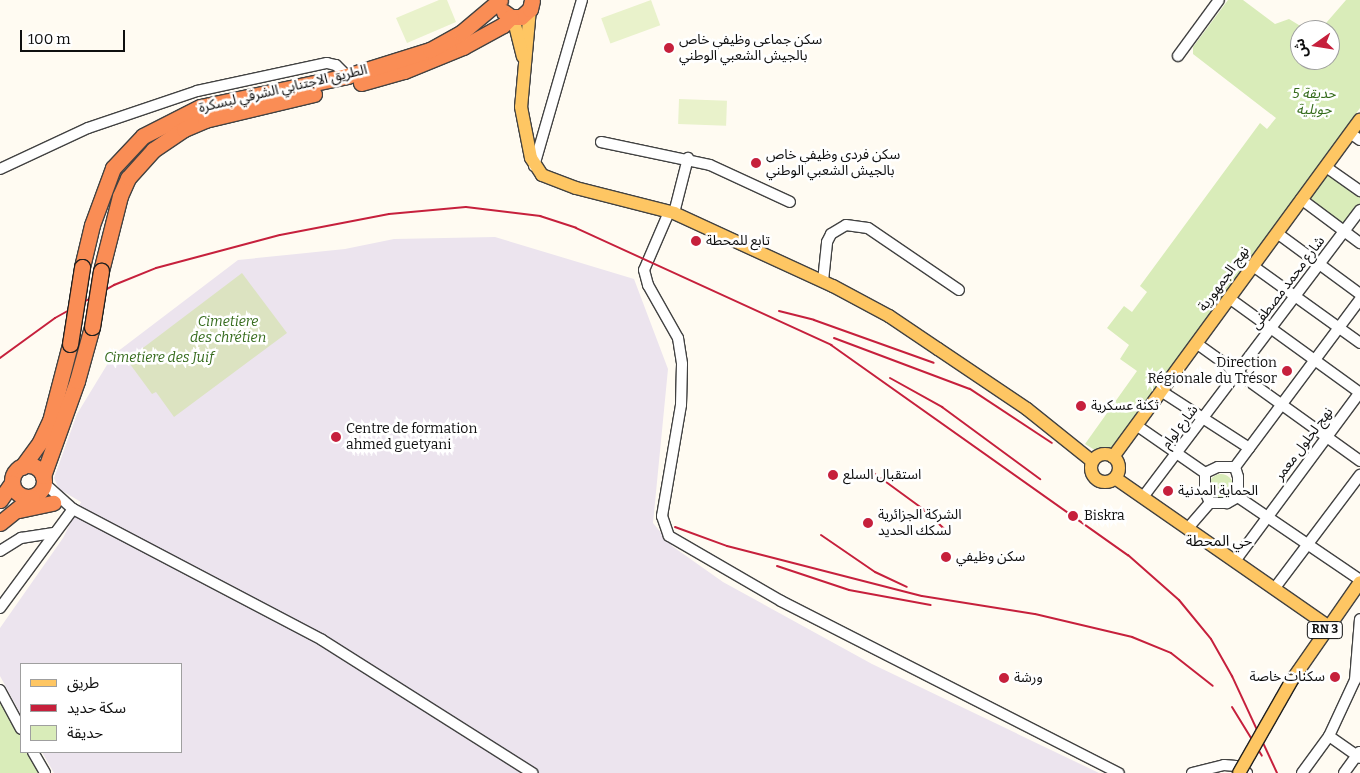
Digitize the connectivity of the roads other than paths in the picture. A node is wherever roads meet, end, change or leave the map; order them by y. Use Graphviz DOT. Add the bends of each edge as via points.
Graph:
graph roads {
  1 [pos="501,0"];
  2 [pos="582,0"];
  3 [pos="1219,0"];
  4 [pos="535,4"];
  5 [pos="512,17"];
  6 [pos="1178,56"];
  7 [pos="524,59"];
  8 [pos="346,76"];
  9 [pos="1360,120"];
  10 [pos="524,130"];
  11 [pos="544,134"];
  12 [pos="1355,137"];
  13 [pos="601,142"];
  14 [pos="688,158"];
  15 [pos="534,166"];
  16 [pos="1326,167"];
  17 [pos="0,169"];
  18 [pos="1360,191"];
  19 [pos="1302,199"];
  20 [pos="790,202"];
  21 [pos="1360,210"];
  22 [pos="671,212"];
  23 [pos="1344,231"];
  24 [pos="1276,233"];
  25 [pos="1360,243"];
  26 [pos="1320,264"];
  27 [pos="1253,266"];
  28 [pos="823,281"];
  29 [pos="959,290"];
  30 [pos="1360,294"];
  31 [pos="1296,297"];
  32 [pos="1229,298"];
  33 [pos="1360,299"];
  34 [pos="1273,328"];
  35 [pos="1339,328"];
  36 [pos="1196,342"];
  37 [pos="1360,343"];
  38 [pos="1315,359"];
  39 [pos="1239,374"];
  40 [pos="1161,391"];
  41 [pos="1360,392"];
  42 [pos="1281,404"];
  43 [pos="1203,419"];
  44 [pos="1136,425"];
  45 [pos="1326,437"];
  46 [pos="1249,448"];
  47 [pos="1177,453"];
  48 [pos="1113,457"];
  49 [pos="1092,461"];
  50 [pos="1360,462"];
  51 [pos="22,466"];
  52 [pos="1235,467"];
  53 [pos="1205,473"];
  54 [pos="1360,475"];
  55 [pos="1115,478"];
  56 [pos="43,479"];
  57 [pos="12,483"];
  58 [pos="33,497"];
  59 [pos="1143,497"];
  60 [pos="1238,497"];
  61 [pos="0,500"];
  62 [pos="1210,503"];
  63 [pos="64,506"];
  64 [pos="18,511"];
  65 [pos="1265,518"];
  66 [pos="0,522"];
  67 [pos="1188,528"];
  68 [pos="54,533"];
  69 [pos="1309,544"];
  70 [pos="0,551"];
  71 [pos="1235,561"];
  72 [pos="1360,581"];
  73 [pos="1274,589"];
  74 [pos="0,608"];
  75 [pos="1360,619"];
  76 [pos="1328,626"];
  77 [pos="1357,682"];
  78 [pos="0,690"];
  79 [pos="20,727"];
  80 [pos="1329,736"];
  81 [pos="35,753"];
  82 [pos="1359,755"];
  83 [pos="45,773"];
  84 [pos="532,773"];
  85 [pos="1119,773"];
  86 [pos="1192,773"];
  87 [pos="1239,773"];
  88 [pos="1247,773"];
  89 [pos="1302,773"];
  90 [pos="1344,773"];
  1 -- 5 [label="highway" via="504,12"];
  1 -- 8 [label="highway, الطريق الاجتنابي الشرقي لبسكرة" via="461,33 430,50"];
  2 -- 11 [label="street"];
  3 -- 6 [label="street"];
  4 -- 5 [label="highway, الطريق الاجتنابي الشرقي لبسكرة" via="525,16"];
  4 -- 7 [label="main road"];
  5 -- 7 [label="main road"];
  5 -- 56 [label="highway, الطريق الاجتنابي الشرقي لبسكرة, bridge" via="463,47 404,71 226,114 184,129 167,139 128,178 109,230 92,327"];
  7 -- 10 [label="main road" via="521,87"];
  8 -- 17 [label="street" via="336,65 327,63 197,91 88,128"];
  8 -- 51 [label="highway, الطريق الاجتنابي الشرقي لبسكرة, bridge" via="223,100 179,116 143,136 113,168 92,225 70,344 50,421 40,442"];
  9 -- 12 [label="main road, نهج الجمهورية"];
  10 -- 11 [label="street" via="533,137"];
  10 -- 15 [label="main road"];
  11 -- 15 [label="street"];
  12 -- 16 [label="main road, نهج الجمهورية"];
  13 -- 14 [label="street"];
  14 -- 20 [label="street" via="730,173"];
  14 -- 22 [label="street"];
  15 -- 22 [label="main road" via="557,182"];
  16 -- 18 [label="street"];
  16 -- 19 [label="main road, نهج الجمهورية"];
  19 -- 23 [label="street"];
  19 -- 24 [label="main road, نهج الجمهورية"];
  21 -- 23 [label="street, شارع محمد مصطفى"];
  22 -- 28 [label="main road"];
  22 -- 85 [label="street" via="644,270 648,285 678,338 682,364 680,405 662,516 669,536 781,602"];
  23 -- 25 [label="street"];
  23 -- 26 [label="street, شارع محمد مصطفى"];
  24 -- 26 [label="street"];
  24 -- 27 [label="main road, نهج الجمهورية"];
  26 -- 30 [label="street"];
  26 -- 31 [label="street, شارع محمد مصطفى"];
  27 -- 31 [label="street"];
  27 -- 32 [label="main road, نهج الجمهورية"];
  28 -- 29 [label="street" via="827,242 831,234 846,224 868,228"];
  28 -- 49 [label="main road" via="890,316 1027,410"];
  31 -- 34 [label="street, شارع محمد مصطفى"];
  31 -- 35 [label="street"];
  32 -- 34 [label="street"];
  32 -- 36 [label="main road, نهج الجمهورية"];
  33 -- 35 [label="street"];
  34 -- 38 [label="street"];
  34 -- 39 [label="street, شارع محمد مصطفى"];
  35 -- 37 [label="street"];
  35 -- 38 [label="street"];
  36 -- 39 [label="street"];
  36 -- 40 [label="main road, نهج الجمهورية"];
  38 -- 41 [label="street"];
  38 -- 42 [label="street"];
  39 -- 42 [label="street"];
  39 -- 43 [label="street, شارع لوام"];
  40 -- 43 [label="street"];
  40 -- 44 [label="main road, نهج الجمهورية"];
  41 -- 45 [label="street, نهج لحلول معمر"];
  42 -- 45 [label="street"];
  42 -- 46 [label="street"];
  43 -- 46 [label="street"];
  43 -- 47 [label="street, شارع لوام"];
  44 -- 47 [label="street"];
  44 -- 48 [label="main road, نهج الجمهورية"];
  45 -- 50 [label="street"];
  45 -- 65 [label="street, نهج لحلول معمر"];
  46 -- 52 [label="street"];
  47 -- 53 [label="street"];
  47 -- 59 [label="street, شارع لوام"];
  48 -- 49 [label="main road" via="1104,454"];
  48 -- 55 [label="main road" via="1118,469"];
  49 -- 55 [label="main road" via="1094,478 1107,482"];
  51 -- 56 [label="highway" via="34,467"];
  51 -- 57 [label="highway" via="13,476"];
  52 -- 53 [label="street" via="1218,467"];
  52 -- 60 [label="street"];
  53 -- 62 [label="street" via="1203,485"];
  54 -- 69 [label="street"];
  55 -- 59 [label="main road"];
  56 -- 58 [label="highway"];
  56 -- 63 [label="street"];
  57 -- 58 [label="highway" via="21,496"];
  57 -- 61 [label="highway"];
  58 -- 63 [label="street"];
  58 -- 64 [label="highway"];
  59 -- 67 [label="main road"];
  60 -- 62 [label="street" via="1227,503"];
  60 -- 65 [label="street"];
  62 -- 67 [label="street"];
  63 -- 64 [label="highway"];
  63 -- 68 [label="street"];
  63 -- 84 [label="street" via="322,640"];
  64 -- 66 [label="highway"];
  65 -- 69 [label="street"];
  65 -- 71 [label="street, نهج لحلول معمر"];
  67 -- 71 [label="main road"];
  68 -- 70 [label="street" via="21,538"];
  68 -- 74 [label="street"];
  69 -- 72 [label="street"];
  69 -- 73 [label="street"];
  71 -- 73 [label="main road"];
  72 -- 76 [label="main road, RN 3"];
  73 -- 76 [label="main road"];
  75 -- 77 [label="street"];
  76 -- 87 [label="main road, RN 3, bridge" via="1292,680"];
  77 -- 80 [label="street"];
  78 -- 79 [label="street"];
  80 -- 82 [label="street"];
  80 -- 89 [label="street"];
  81 -- 83 [label="street"];
  82 -- 90 [label="street"];
  86 -- 88 [label="street" via="1224,765 1236,766"];
}
